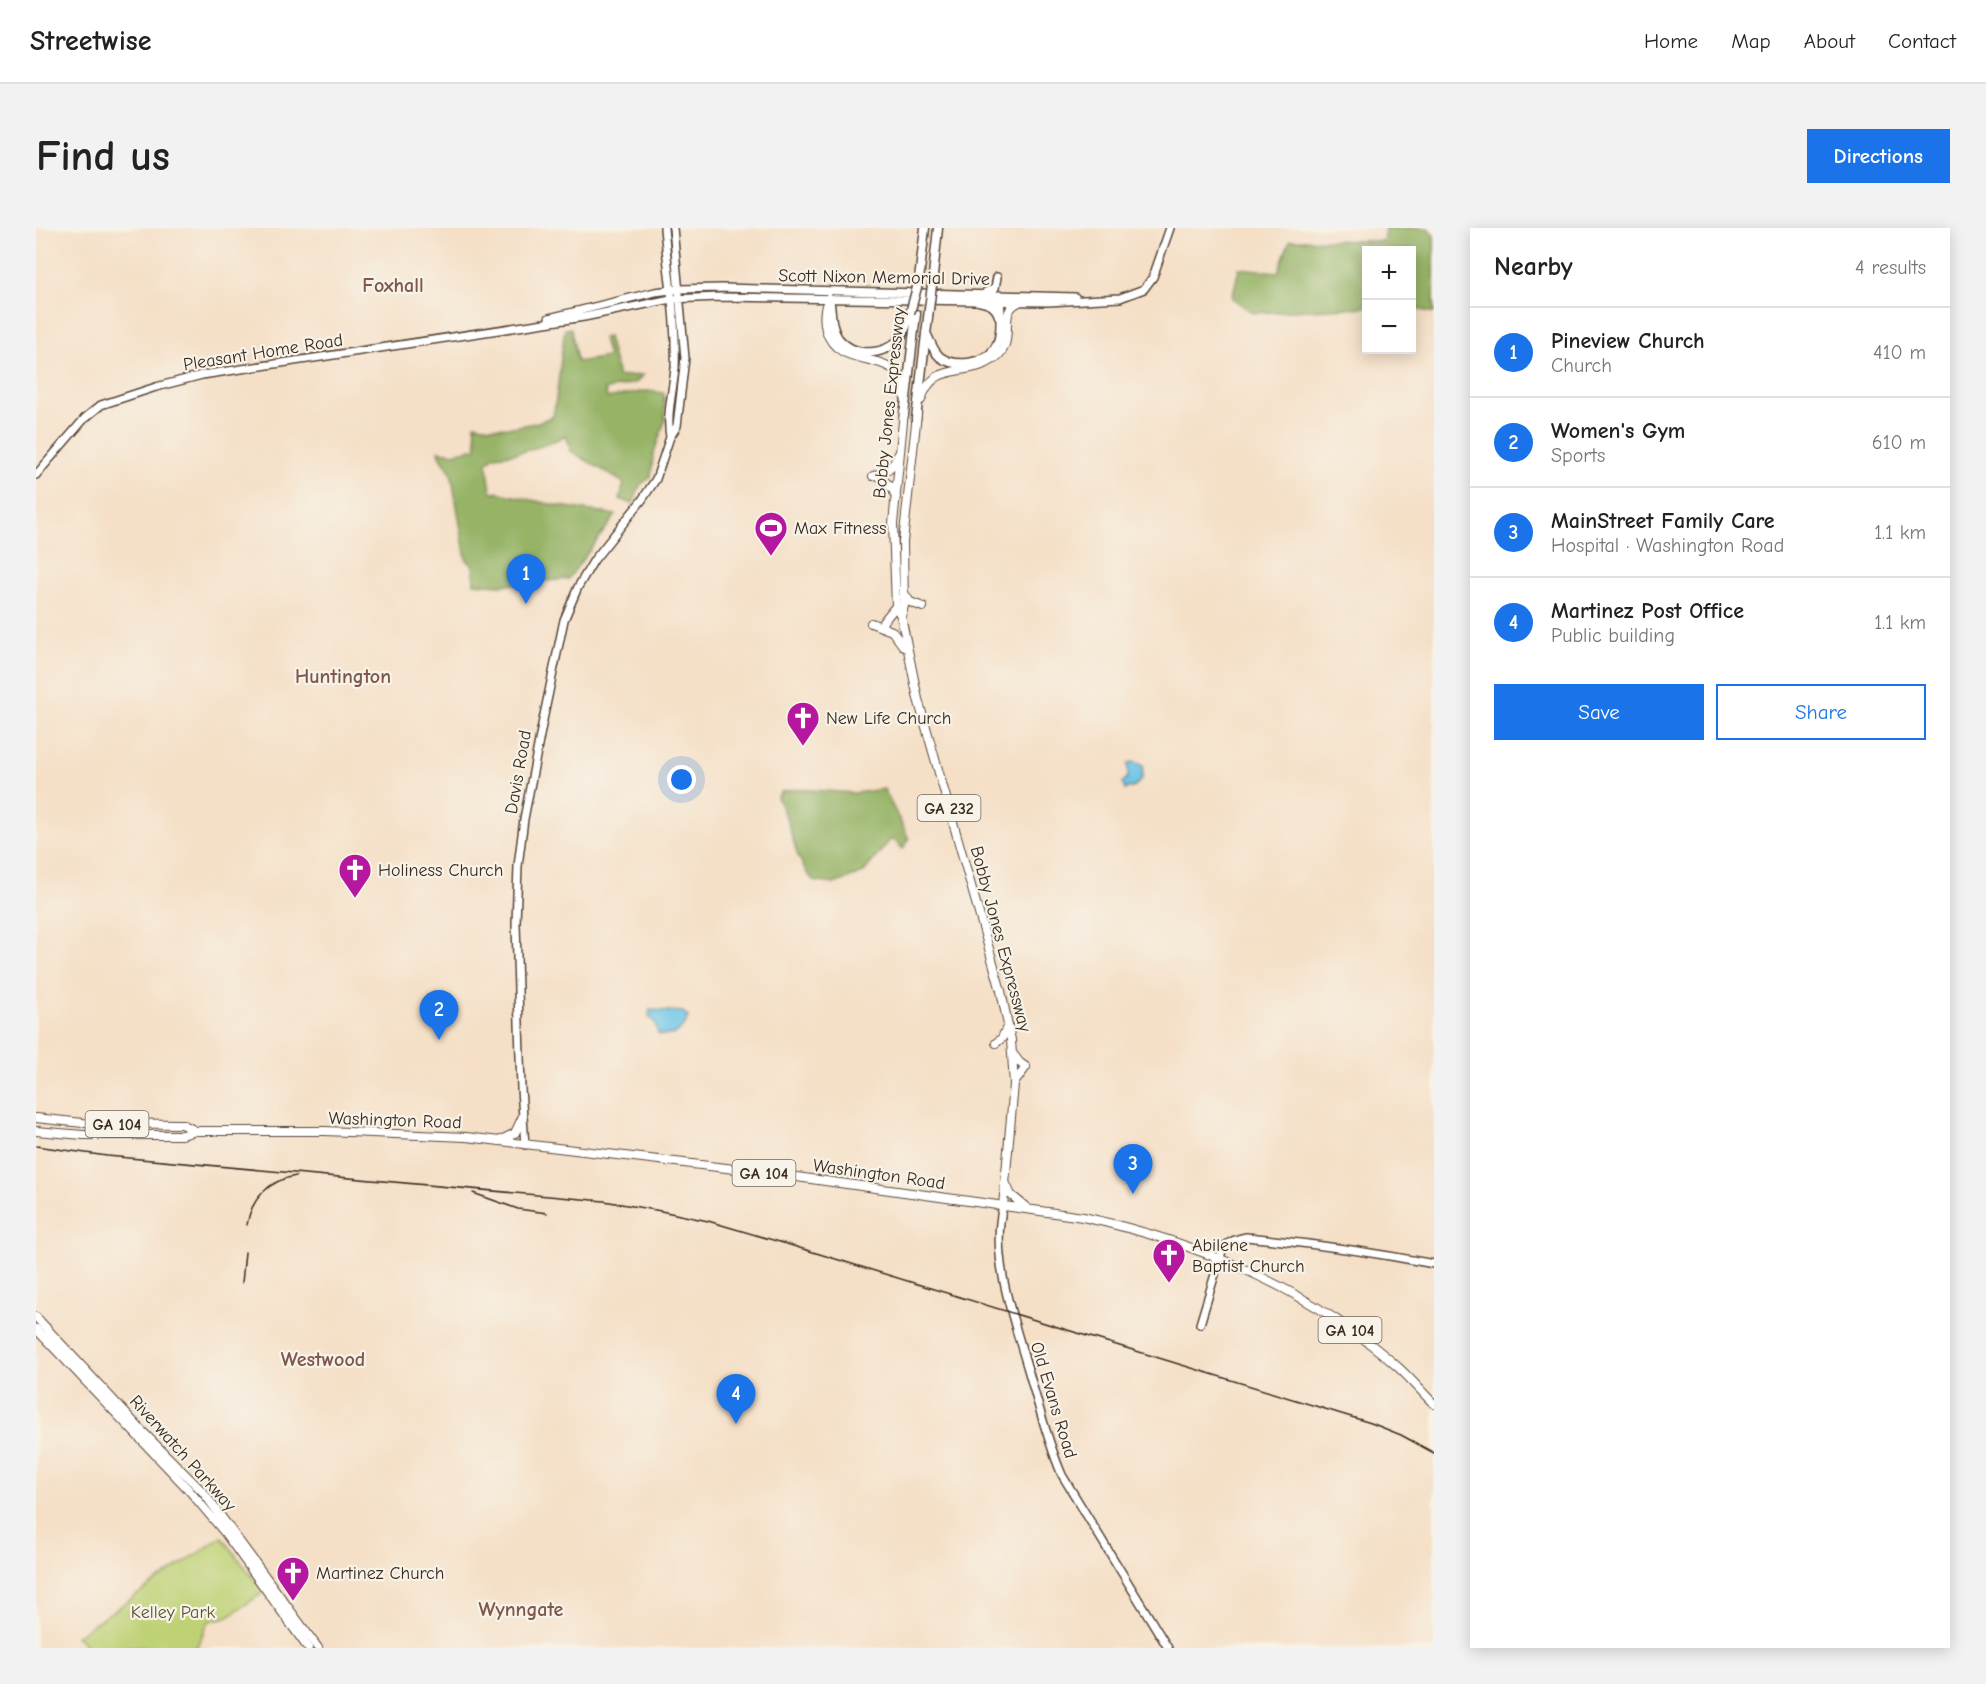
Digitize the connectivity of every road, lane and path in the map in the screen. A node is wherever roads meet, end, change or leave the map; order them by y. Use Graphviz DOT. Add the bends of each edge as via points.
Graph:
graph roads {
  1 [pos="664,228"];
  2 [pos="673,228"];
  3 [pos="925,228"];
  4 [pos="938,228"];
  5 [pos="1170,228"];
  6 [pos="997,277"];
  7 [pos="679,289"];
  8 [pos="670,290"];
  9 [pos="828,294"];
  10 [pos="973,297"];
  11 [pos="671,298"];
  12 [pos="681,298"];
  13 [pos="1003,298"];
  14 [pos="1096,299"];
  15 [pos="1022,302"];
  16 [pos="913,313"];
  17 [pos="1000,318"];
  18 [pos="527,324"];
  19 [pos="926,333"];
  20 [pos="998,356"];
  21 [pos="904,415"];
  22 [pos="916,419"];
  23 [pos="670,437"];
  24 [pos="901,448"];
  25 [pos="36,475"];
  26 [pos="896,496"];
  27 [pos="903,591"];
  28 [pos="896,606"];
  29 [pos="923,607"];
  30 [pos="901,616"];
  31 [pos="883,622"];
  32 [pos="871,623"];
  33 [pos="907,652"];
  34 [pos="1008,1026"];
  35 [pos="996,1043"];
  36 [pos="1012,1052"];
  37 [pos="1014,1084"];
  38 [pos="523,1116"];
  39 [pos="36,1118"];
  40 [pos="36,1131"];
  41 [pos="196,1131"];
  42 [pos="499,1142"];
  43 [pos="525,1145"];
  44 [pos="1005,1180"];
  45 [pos="986,1202"];
  46 [pos="1003,1206"];
  47 [pos="1030,1210"];
  48 [pos="1219,1258"];
  49 [pos="1434,1264"];
  50 [pos="36,1317"];
  51 [pos="1200,1324"];
  52 [pos="36,1329"];
  53 [pos="1434,1404"];
  54 [pos="308,1648"];
  55 [pos="318,1648"];
  56 [pos="1168,1648"];
  1 -- 8 [label="main road, Davis Road"];
  2 -- 7 [label="main road, Davis Road"];
  3 -- 16 [label="highway, bridge"];
  4 -- 19 [label="highway, Bobby Jones Expressway / GA 232, bridge"];
  5 -- 14 [label="main road, Scott Nixon Memorial Drive" via="1156,271 1144,289 1120,298"];
  6 -- 10 [label="main road" via="993,290"];
  7 -- 8 [label="main road, Scott Nixon Memorial Drive"];
  7 -- 9 [label="main road, Scott Nixon Memorial Drive"];
  7 -- 12 [label="main road, Davis Road"];
  8 -- 11 [label="main road, Davis Road"];
  8 -- 18 [label="main road, Pleasant Home Road"];
  9 -- 10 [label="main road, Scott Nixon Memorial Drive"];
  9 -- 12 [label="main road, Scott Nixon Memorial Drive"];
  9 -- 16 [label="highway" via="835,332 843,343 860,352 874,353 894,344"];
  9 -- 21 [label="main road" via="824,320 830,338 847,355 883,362 896,370 903,386"];
  10 -- 13 [label="main road, Scott Nixon Memorial Drive"];
  10 -- 17 [label="highway" via="991,304"];
  11 -- 12 [label="main road, Scott Nixon Memorial Drive"];
  11 -- 18 [label="main road, Pleasant Home Road" via="584,317"];
  11 -- 23 [label="main road, Davis Road" via="675,368"];
  12 -- 23 [label="main road, Davis Road" via="684,368 676,426"];
  13 -- 14 [label="main road, Scott Nixon Memorial Drive"];
  13 -- 15 [label="main road, Scott Nixon Memorial Drive"];
  13 -- 17 [label="highway"];
  13 -- 20 [label="main road" via="1005,336"];
  14 -- 15 [label="main road, Scott Nixon Memorial Drive"];
  15 -- 20 [label="main road" via="1008,310 1007,338"];
  16 -- 21 [label="highway, Bobby Jones Expressway / GA 232"];
  17 -- 19 [label="highway" via="996,347 986,357 974,361 955,363 943,359"];
  18 -- 25 [label="main road, Pleasant Home Road" via="202,375 124,396 101,405 85,418"];
  19 -- 22 [label="highway, Bobby Jones Expressway / GA 232"];
  20 -- 22 [label="main road" via="981,366 946,372 929,382"];
  21 -- 24 [label="main road, Bobby Jones Expressway / GA 232"];
  22 -- 27 [label="main road, Bobby Jones Expressway / GA 232" via="903,542"];
  23 -- 38 [label="main road, Davis Road" via="656,479 578,587 564,620 557,651 518,866 516,924"];
  24 -- 26 [label="main road, Bobby Jones Expressway / GA 232"];
  24 -- 26 [label="main road" via="892,467 877,476"];
  26 -- 28 [label="main road, Bobby Jones Expressway / GA 232"];
  27 -- 29 [label="main road" via="910,602"];
  27 -- 30 [label="main road, Bobby Jones Expressway / GA 232"];
  28 -- 30 [label="main road, Bobby Jones Expressway / GA 232"];
  28 -- 31 [label="main road"];
  30 -- 33 [label="main road, Bobby Jones Expressway / GA 232"];
  32 -- 33 [label="main road" via="892,631"];
  33 -- 34 [label="main road, Bobby Jones Expressway / GA 232"];
  34 -- 35 [label="main road"];
  34 -- 36 [label="main road, Bobby Jones Expressway / GA 232"];
  36 -- 37 [label="main road, Bobby Jones Expressway / GA 232"];
  36 -- 37 [label="main road" via="1026,1067"];
  37 -- 44 [label="main road, Bobby Jones Expressway / GA 232"];
  38 -- 42 [label="main road" via="515,1133"];
  38 -- 43 [label="main road, Davis Road"];
  39 -- 41 [label="main road, Washington Road / GA 104" via="83,1123 182,1124"];
  40 -- 41 [label="main road, Washington Road / GA 104" via="105,1136 182,1135"];
  41 -- 42 [label="main road, Washington Road / GA 104" via="325,1131"];
  42 -- 43 [label="main road, Washington Road / GA 104"];
  43 -- 45 [label="main road, Washington Road / GA 104"];
  44 -- 45 [label="main road" via="1002,1191"];
  44 -- 46 [label="main road, Bobby Jones Expressway / GA 232"];
  44 -- 47 [label="main road" via="1011,1196"];
  45 -- 46 [label="main road, Washington Road / GA 104"];
  46 -- 47 [label="main road, Washington Road / GA 104"];
  46 -- 56 [label="main road, Old Evans Road" via="999,1246 1004,1282 1054,1455 1062,1475"];
  47 -- 48 [label="main road, Washington Road / GA 104" via="1120,1225"];
  48 -- 49 [label="main road" via="1226,1245 1246,1237"];
  48 -- 51 [label="main road"];
  48 -- 53 [label="main road, Washington Road / GA 104" via="1295,1294 1329,1316 1399,1368"];
  50 -- 55 [label="main road, Riverwatch Parkway" via="203,1492"];
  52 -- 54 [label="main road, Riverwatch Parkway" via="188,1489 225,1533"];
}
